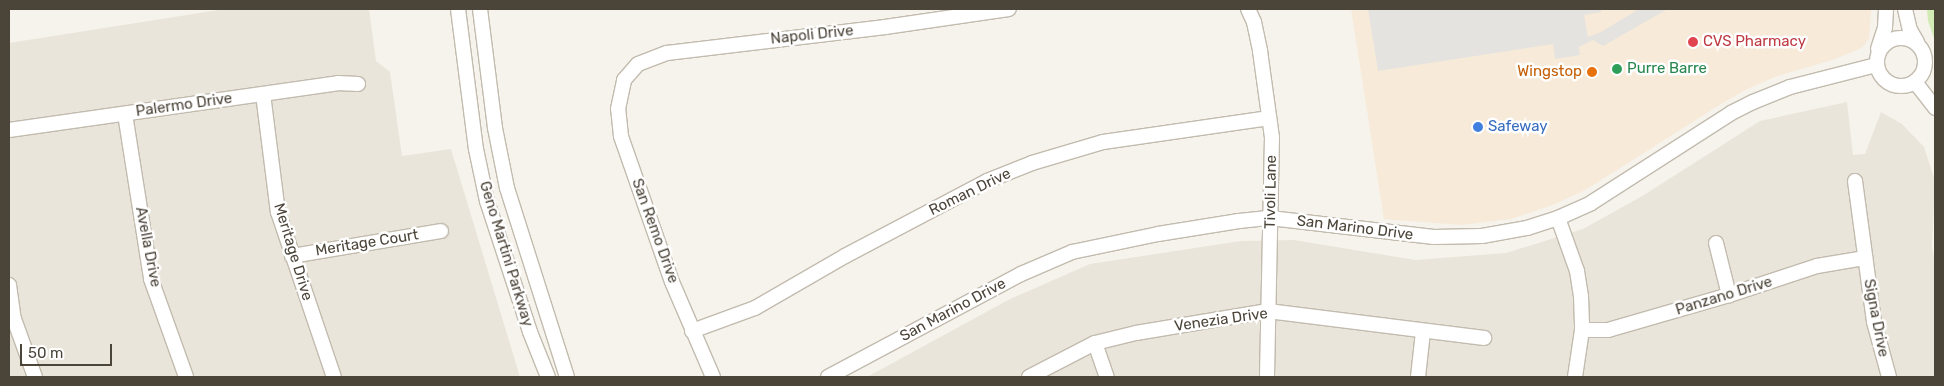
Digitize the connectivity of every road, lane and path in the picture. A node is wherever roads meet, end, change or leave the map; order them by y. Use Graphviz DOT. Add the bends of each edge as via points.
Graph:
graph roads {
  1 [pos="458,9"];
  2 [pos="480,9"];
  3 [pos="1009,9"];
  4 [pos="1248,9"];
  5 [pos="1886,9"];
  6 [pos="1905,9"];
  7 [pos="1917,42"];
  8 [pos="1877,58"];
  9 [pos="624,80"];
  10 [pos="1915,82"];
  11 [pos="358,84"];
  12 [pos="263,94"];
  13 [pos="1935,108"];
  14 [pos="125,114"];
  15 [pos="1269,118"];
  16 [pos="9,130"];
  17 [pos="1855,181"];
  18 [pos="1270,218"];
  19 [pos="1558,218"];
  20 [pos="442,231"];
  21 [pos="1716,243"];
  22 [pos="292,256"];
  23 [pos="1865,258"];
  24 [pos="9,285"];
  25 [pos="1729,296"];
  26 [pos="1268,311"];
  27 [pos="1582,330"];
  28 [pos="692,331"];
  29 [pos="1423,332"];
  30 [pos="1484,338"];
  31 [pos="1095,343"];
  32 [pos="35,377"];
  33 [pos="186,377"];
  34 [pos="334,377"];
  35 [pos="548,377"];
  36 [pos="567,377"];
  37 [pos="713,377"];
  38 [pos="828,377"];
  39 [pos="1029,377"];
  40 [pos="1107,377"];
  41 [pos="1267,377"];
  42 [pos="1418,377"];
  43 [pos="1575,377"];
  44 [pos="1889,377"];
  1 -- 35 [label="street, Geno Martini Parkway" via="476,149 487,201"];
  2 -- 36 [label="street, Geno Martini Parkway" via="506,188"];
  3 -- 9 [label="street, Napoli Drive" via="667,52 638,64"];
  4 -- 15 [label="street, Tivoli Lane" via="1260,51"];
  5 -- 8 [label="street" via="1884,34"];
  6 -- 7 [label="street"];
  7 -- 8 [label="street" via="1894,40 1884,45"];
  7 -- 10 [label="street" via="1927,61 1924,73"];
  8 -- 10 [label="street" via="1881,76 1889,82 1904,85"];
  8 -- 19 [label="street, San Marino Drive" via="1796,85 1731,113 1591,203"];
  9 -- 28 [label="street, San Remo Drive" via="618,109 621,136"];
  10 -- 13 [label="street"];
  11 -- 12 [label="street, Palermo Drive" via="338,83"];
  12 -- 14 [label="street, Palermo Drive"];
  12 -- 22 [label="street, Meritage Drive" via="278,212"];
  14 -- 16 [label="street, Palermo Drive"];
  14 -- 33 [label="street, Avella Drive" via="152,279"];
  15 -- 18 [label="street, Tivoli Lane" via="1272,137"];
  15 -- 28 [label="street, Roman Drive" via="1103,142 1032,162 987,181 755,308"];
  17 -- 23 [label="street, Signa Drive"];
  18 -- 19 [label="street, San Marino Drive" via="1450,238 1510,232"];
  18 -- 26 [label="street, Tivoli Lane"];
  18 -- 38 [label="street, San Marino Drive" via="1158,234 1072,252 1021,274"];
  19 -- 27 [label="street" via="1577,271 1583,312"];
  20 -- 22 [label="street, Meritage Court"];
  21 -- 25 [label="street"];
  22 -- 34 [label="street, Meritage Drive"];
  23 -- 25 [label="street, Panzano Drive" via="1817,266"];
  23 -- 44 [label="street, Signa Drive" via="1874,322"];
  24 -- 32 [label="street" via="14,319"];
  25 -- 27 [label="street, Panzano Drive" via="1608,330"];
  26 -- 29 [label="street, Venezia Drive"];
  26 -- 31 [label="street, Venezia Drive"];
  26 -- 41 [label="street, Tivoli Lane"];
  27 -- 43 [label="street"];
  28 -- 37 [label="street, San Remo Drive"];
  29 -- 30 [label="street, Venezia Drive"];
  29 -- 42 [label="street"];
  31 -- 39 [label="street, Venezia Drive"];
  31 -- 40 [label="street"];
}
